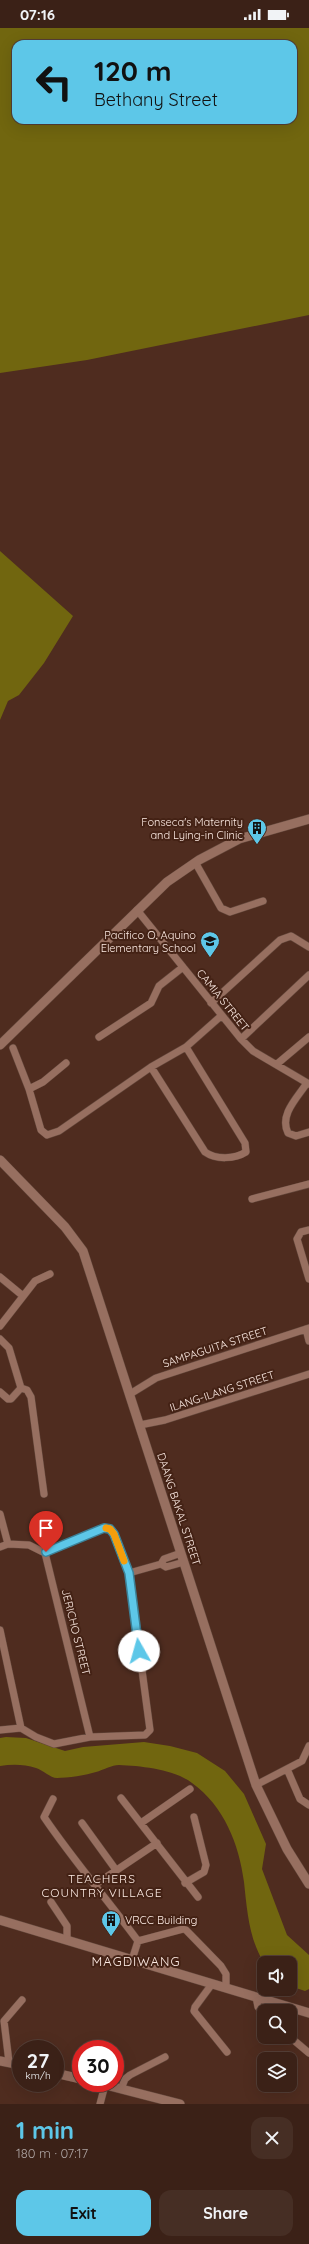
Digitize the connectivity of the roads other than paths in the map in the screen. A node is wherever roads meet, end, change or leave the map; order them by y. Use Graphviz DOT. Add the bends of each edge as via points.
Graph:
graph roads {
  1 [pos="309,819"];
  2 [pos="195,862"];
  3 [pos="263,901"];
  4 [pos="137,910"];
  5 [pos="309,947"];
  6 [pos="183,967"];
  7 [pos="309,976"];
  8 [pos="211,1003"];
  9 [pos="221,1016"];
  10 [pos="99,1037"];
  11 [pos="309,1037"];
  12 [pos="241,1039"];
  13 [pos="0,1043"];
  14 [pos="14,1048"];
  15 [pos="186,1048"];
  16 [pos="66,1063"];
  17 [pos="276,1064"];
  18 [pos="152,1067"];
  19 [pos="308,1084"];
  20 [pos="30,1089"];
  21 [pos="309,1132"];
  22 [pos="0,1160"];
  23 [pos="309,1184"];
  24 [pos="252,1199"];
  25 [pos="309,1230"];
  26 [pos="308,1270"];
  27 [pos="50,1274"];
  28 [pos="0,1277"];
  29 [pos="309,1279"];
  30 [pos="23,1296"];
  31 [pos="0,1326"];
  32 [pos="307,1328"];
  33 [pos="0,1339"];
  34 [pos="309,1341"];
  35 [pos="309,1374"];
  36 [pos="21,1388"];
  37 [pos="0,1392"];
  38 [pos="130,1394"];
  39 [pos="140,1425"];
  40 [pos="44,1494"];
  41 [pos="0,1514"];
  42 [pos="8,1544"];
  43 [pos="0,1547"];
  44 [pos="46,1552"];
  45 [pos="181,1553"];
  46 [pos="184,1562"];
  47 [pos="161,1564"];
  48 [pos="129,1573"];
  49 [pos="0,1630"];
  50 [pos="21,1728"];
  51 [pos="0,1730"];
  52 [pos="90,1737"];
  53 [pos="309,1746"];
  54 [pos="287,1769"];
  55 [pos="256,1785"];
  56 [pos="190,1789"];
  57 [pos="121,1798"];
  58 [pos="53,1799"];
  59 [pos="309,1805"];
  60 [pos="194,1818"];
  61 [pos="82,1823"];
  62 [pos="141,1823"];
  63 [pos="157,1843"];
  64 [pos="116,1870"];
  65 [pos="185,1883"];
  66 [pos="96,1884"];
  67 [pos="309,1884"];
  68 [pos="198,1897"];
  69 [pos="51,1902"];
  70 [pos="0,1920"];
  71 [pos="67,1940"];
  72 [pos="138,1941"];
  73 [pos="132,1960"];
  74 [pos="212,1984"];
  75 [pos="226,1988"];
  76 [pos="256,1997"];
  77 [pos="22,2000"];
  78 [pos="257,2004"];
  79 [pos="309,2013"];
  80 [pos="297,2043"];
  81 [pos="227,2052"];
  82 [pos="309,2052"];
  83 [pos="165,2058"];
  84 [pos="4,2062"];
  85 [pos="124,2082"];
  86 [pos="124,2090"];
  87 [pos="101,2092"];
  88 [pos="100,2104"];
  89 [pos="180,2104"];
  1 -- 2 [label="main road" via="239,839"];
  2 -- 3 [label="street" via="221,908 230,912"];
  2 -- 4 [label="main road" via="167,882"];
  4 -- 6 [label="street, CAMIA STREET"];
  4 -- 13 [label="main road"];
  5 -- 8 [label="street" via="292,936 280,940"];
  6 -- 8 [label="street, CAMIA STREET"];
  6 -- 10 [label="street" via="159,986 151,1003"];
  7 -- 12 [label="street"];
  8 -- 9 [label="street, CAMIA STREET"];
  9 -- 12 [label="street, CAMIA STREET"];
  9 -- 15 [label="street"];
  11 -- 17 [label="street"];
  12 -- 17 [label="street, CAMIA STREET" via="253,1051"];
  14 -- 20 [label="street"];
  15 -- 18 [label="street"];
  15 -- 18 [label="street" via="246,1142 246,1152 241,1155 211,1156 205,1152"];
  16 -- 20 [label="street"];
  17 -- 19 [label="street, CAMIA STREET"];
  18 -- 20 [label="street" via="59,1131 47,1135 41,1130"];
  19 -- 21 [label="street" via="286,1115 284,1126 288,1134 296,1136"];
  22 -- 38 [label="main road, DAANG BAKAL STREET" via="65,1227 83,1251"];
  23 -- 24 [label="street"];
  25 -- 26 [label="street" via="301,1232 297,1239"];
  26 -- 29 [label="street"];
  27 -- 30 [label="street" via="35,1281"];
  28 -- 30 [label="street"];
  30 -- 31 [label="street"];
  32 -- 34 [label="street"];
  32 -- 38 [label="street, SAMPAGUITA STREET" via="156,1378"];
  33 -- 36 [label="street" via="8,1348"];
  35 -- 39 [label="street, ILANG-ILANG STREET" via="165,1420"];
  36 -- 37 [label="street" via="11,1399"];
  36 -- 40 [label="street" via="27,1390 31,1397"];
  38 -- 39 [label="main road, DAANG BAKAL STREET"];
  39 -- 45 [label="main road, DAANG BAKAL STREET"];
  41 -- 42 [label="street"];
  42 -- 43 [label="street"];
  42 -- 44 [label="street" via="29,1545"];
  44 -- 48 [label="street" via="104,1528 110,1529"];
  44 -- 52 [label="street, JERICHO STREET"];
  45 -- 46 [label="main road, DAANG BAKAL STREET"];
  45 -- 47 [label="street" via="164,1559"];
  46 -- 47 [label="street" via="166,1566"];
  46 -- 55 [label="main road, DAANG BAKAL STREET"];
  47 -- 48 [label="street"];
  48 -- 52 [label="street" via="150,1730 145,1735"];
  49 -- 50 [label="street"];
  50 -- 51 [label="street"];
  50 -- 52 [label="street" via="40,1740 54,1744"];
  53 -- 54 [label="street" via="302,1761"];
  54 -- 55 [label="street"];
  54 -- 59 [label="street" via="300,1799"];
  55 -- 67 [label="main road, DAANG BAKAL STREET" via="287,1849"];
  56 -- 62 [label="street"];
  57 -- 62 [label="street"];
  58 -- 66 [label="street" via="44,1817 63,1845"];
  60 -- 65 [label="street" via="206,1865 204,1872"];
  61 -- 64 [label="street"];
  62 -- 63 [label="street"];
  63 -- 64 [label="street"];
  63 -- 65 [label="street"];
  64 -- 66 [label="street"];
  65 -- 68 [label="street"];
  66 -- 72 [label="street"];
  69 -- 71 [label="street" via="67,1926"];
  70 -- 71 [label="main road"];
  71 -- 73 [label="main road"];
  72 -- 73 [label="street"];
  72 -- 75 [label="street" via="186,1930 221,1966 226,1974"];
  73 -- 74 [label="main road"];
  74 -- 75 [label="main road"];
  74 -- 81 [label="street" via="194,2011"];
  75 -- 76 [label="main road"];
  76 -- 78 [label="street"];
  76 -- 79 [label="main road"];
  77 -- 84 [label="street" via="4,2021"];
  80 -- 82 [label="street"];
  83 -- 85 [label="street" via="130,2075"];
  86 -- 89 [label="main road"];
  87 -- 88 [label="street"];
}
